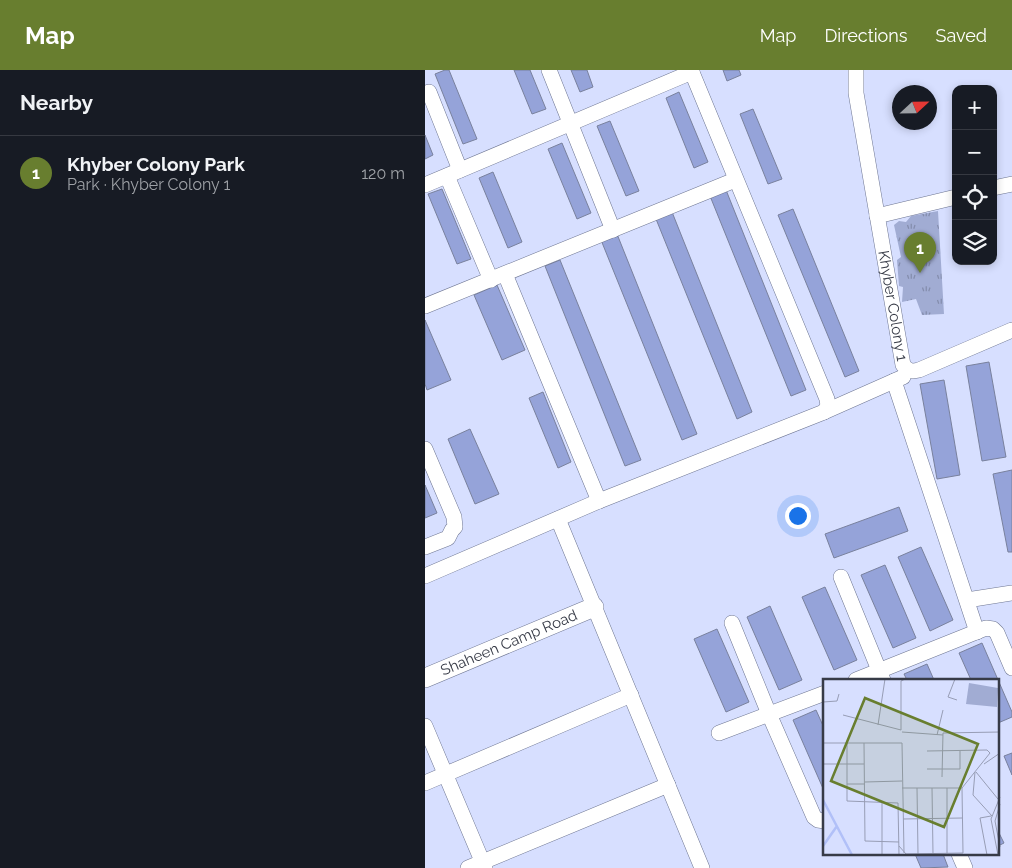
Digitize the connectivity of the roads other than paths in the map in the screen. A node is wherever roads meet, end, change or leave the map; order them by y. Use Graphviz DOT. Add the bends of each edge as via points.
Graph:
graph roads {
  1 [pos="549,70"];
  2 [pos="856,70"];
  3 [pos="691,71"];
  4 [pos="429,92"];
  5 [pos="571,124"];
  6 [pos="454,173"];
  7 [pos="735,180"];
  8 [pos="1012,184"];
  9 [pos="425,185"];
  10 [pos="997,187"];
  11 [pos="952,198"];
  12 [pos="877,216"];
  13 [pos="613,230"];
  14 [pos="498,277"];
  15 [pos="425,306"];
  16 [pos="1012,330"];
  17 [pos="919,370"];
  18 [pos="894,381"];
  19 [pos="824,412"];
  20 [pos="425,449"];
  21 [pos="599,501"];
  22 [pos="558,519"];
  23 [pos="425,547"];
  24 [pos="425,576"];
  25 [pos="841,577"];
  26 [pos="1012,593"];
  27 [pos="967,600"];
  28 [pos="594,606"];
  29 [pos="732,623"];
  30 [pos="977,632"];
  31 [pos="1012,668"];
  32 [pos="882,676"];
  33 [pos="425,678"];
  34 [pos="862,679"];
  35 [pos="823,693"];
  36 [pos="631,696"];
  37 [pos="769,714"];
  38 [pos="425,726"];
  39 [pos="719,733"];
  40 [pos="446,775"];
  41 [pos="425,783"];
  42 [pos="668,785"];
  43 [pos="823,821"];
  44 [pos="960,856"];
  45 [pos="484,865"];
  46 [pos="468,868"];
  47 [pos="702,868"];
  48 [pos="965,868"];
  1 -- 5 [label="street"];
  2 -- 12 [label="street, Khyber Colony 1" via="856,93"];
  3 -- 5 [label="street"];
  3 -- 7 [label="street"];
  4 -- 6 [label="street"];
  5 -- 6 [label="street"];
  5 -- 13 [label="street"];
  6 -- 9 [label="street"];
  6 -- 14 [label="street"];
  7 -- 13 [label="street"];
  7 -- 19 [label="street" via="827,399 828,406"];
  8 -- 10 [label="street"];
  11 -- 12 [label="street"];
  12 -- 17 [label="street, Khyber Colony 1" via="903,365 912,372"];
  13 -- 14 [label="street"];
  14 -- 15 [label="street"];
  14 -- 21 [label="street"];
  16 -- 17 [label="street, Khyber Colony 1"];
  17 -- 18 [label="street"];
  18 -- 19 [label="street"];
  18 -- 27 [label="street"];
  19 -- 21 [label="street"];
  20 -- 23 [label="street" via="454,517 455,527 448,538"];
  21 -- 22 [label="street"];
  22 -- 24 [label="street"];
  22 -- 28 [label="street"];
  25 -- 32 [label="street"];
  26 -- 27 [label="street"];
  27 -- 30 [label="street"];
  28 -- 33 [label="street, Shaheen Camp Road"];
  28 -- 36 [label="street"];
  29 -- 37 [label="street"];
  30 -- 31 [label="street" via="986,628 997,632"];
  30 -- 32 [label="street"];
  32 -- 34 [label="street"];
  35 -- 37 [label="street"];
  36 -- 40 [label="street"];
  36 -- 42 [label="street"];
  37 -- 39 [label="street"];
  37 -- 43 [label="street" via="814,817"];
  38 -- 40 [label="street"];
  40 -- 41 [label="street"];
  40 -- 45 [label="street"];
  42 -- 45 [label="street"];
  42 -- 47 [label="street"];
  44 -- 48 [label="street"];
  45 -- 46 [label="street"];
}
